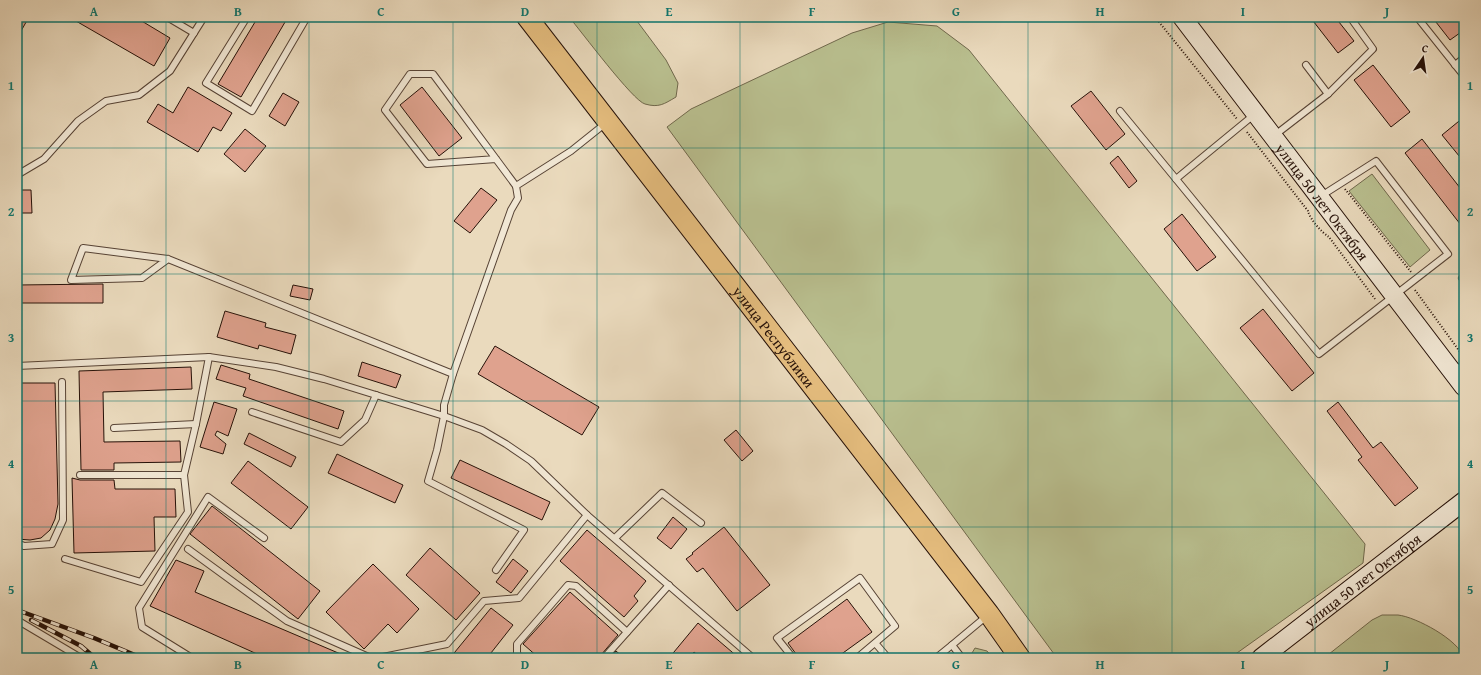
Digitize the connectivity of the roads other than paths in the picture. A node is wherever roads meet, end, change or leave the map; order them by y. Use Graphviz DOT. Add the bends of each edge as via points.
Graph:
graph roads {
  1 [pos="167,17"];
  2 [pos="204,17"];
  3 [pos="247,17"];
  4 [pos="307,17"];
  5 [pos="527,17"];
  6 [pos="1182,17"];
  7 [pos="1350,17"];
  8 [pos="1417,17"];
  9 [pos="194,33"];
  10 [pos="1464,58"];
  11 [pos="1306,65"];
  12 [pos="1455,65"];
  13 [pos="1464,76"];
  14 [pos="1328,94"];
  15 [pos="1120,111"];
  16 [pos="1256,113"];
  17 [pos="608,122"];
  18 [pos="1274,136"];
  19 [pos="496,159"];
  20 [pos="17,175"];
  21 [pos="1176,179"];
  22 [pos="516,186"];
  23 [pos="1320,196"];
  24 [pos="168,259"];
  25 [pos="1395,295"];
  26 [pos="209,357"];
  27 [pos="17,366"];
  28 [pos="1459,368"];
  29 [pos="453,374"];
  30 [pos="62,382"];
  31 [pos="1464,387"];
  32 [pos="376,395"];
  33 [pos="252,412"];
  34 [pos="444,416"];
  35 [pos="196,424"];
  36 [pos="114,428"];
  37 [pos="80,475"];
  38 [pos="184,475"];
  39 [pos="1464,501"];
  40 [pos="587,515"];
  41 [pos="701,523"];
  42 [pos="264,538"];
  43 [pos="615,538"];
  44 [pos="17,543"];
  45 [pos="188,549"];
  46 [pos="65,559"];
  47 [pos="496,570"];
  48 [pos="669,585"];
  49 [pos="989,614"];
  50 [pos="17,620"];
  51 [pos="627,632"];
  52 [pos="876,644"];
  53 [pos="952,645"];
  54 [pos="82,658"];
  55 [pos="192,658"];
  56 [pos="371,658"];
  57 [pos="378,658"];
  58 [pos="520,658"];
  59 [pos="604,658"];
  60 [pos="753,658"];
  61 [pos="793,658"];
  62 [pos="857,658"];
  63 [pos="888,658"];
  64 [pos="936,658"];
  65 [pos="962,658"];
  66 [pos="1020,658"];
  67 [pos="1261,658"];
  1 -- 9 [label="lane"];
  2 -- 9 [label="lane"];
  3 -- 4 [label="lane" via="206,83 252,111"];
  5 -- 17 [label="main road, улица Республики"];
  6 -- 16 [label="main road, улица 50 лет Октября"];
  7 -- 14 [label="lane" via="1373,49"];
  8 -- 12 [label="lane"];
  9 -- 20 [label="lane" via="170,71 139,95 106,101 78,121 44,159"];
  10 -- 12 [label="lane"];
  11 -- 14 [label="lane"];
  12 -- 13 [label="lane"];
  14 -- 18 [label="lane"];
  15 -- 21 [label="lane"];
  16 -- 18 [label="main road, улица 50 лет Октября"];
  16 -- 21 [label="lane"];
  17 -- 22 [label="lane" via="571,151"];
  17 -- 49 [label="main road, улица Республики"];
  18 -- 23 [label="main road, улица 50 лет Октября"];
  19 -- 19 [label="lane" via="433,74 410,74 385,110 427,164"];
  19 -- 22 [label="lane"];
  21 -- 25 [label="lane" via="1319,354"];
  22 -- 29 [label="lane" via="518,198 511,210"];
  23 -- 25 [label="main road, улица 50 лет Октября"];
  23 -- 25 [label="lane" via="1376,161 1448,254"];
  24 -- 24 [label="lane" via="83,248 71,280 142,278"];
  24 -- 29 [label="lane"];
  25 -- 28 [label="main road, улица 50 лет Октября"];
  26 -- 27 [label="lane"];
  26 -- 32 [label="lane" via="276,367"];
  26 -- 35 [label="lane"];
  28 -- 31 [label="main road, улица 50 лет Октября"];
  29 -- 34 [label="lane" via="444,405"];
  30 -- 44 [label="lane" via="63,520 52,544 24,546"];
  32 -- 33 [label="lane" via="365,420 341,442"];
  32 -- 34 [label="lane"];
  34 -- 40 [label="lane" via="482,430 506,444 531,462"];
  34 -- 47 [label="lane" via="428,481 524,530"];
  35 -- 36 [label="lane"];
  35 -- 38 [label="lane"];
  37 -- 38 [label="lane"];
  38 -- 46 [label="lane" via="188,512 141,582"];
  39 -- 67 [label="main road, улица 50 лет Октября"];
  40 -- 43 [label="lane"];
  40 -- 57 [label="lane" via="519,598 484,601 447,644"];
  41 -- 43 [label="lane" via="662,494"];
  42 -- 55 [label="lane" via="208,497 139,608 142,627"];
  43 -- 48 [label="lane"];
  45 -- 56 [label="lane" via="286,621"];
  48 -- 51 [label="lane"];
  48 -- 60 [label="lane"];
  49 -- 53 [label="lane"];
  49 -- 66 [label="main road, улица Республики"];
  50 -- 54 [label="lane"];
  51 -- 58 [label="lane" via="576,586 568,585 517,644"];
  51 -- 59 [label="lane"];
  52 -- 61 [label="lane" via="895,626 860,578 777,638"];
  52 -- 62 [label="lane"];
  52 -- 63 [label="lane"];
  53 -- 64 [label="lane"];
  53 -- 65 [label="lane"];
}
